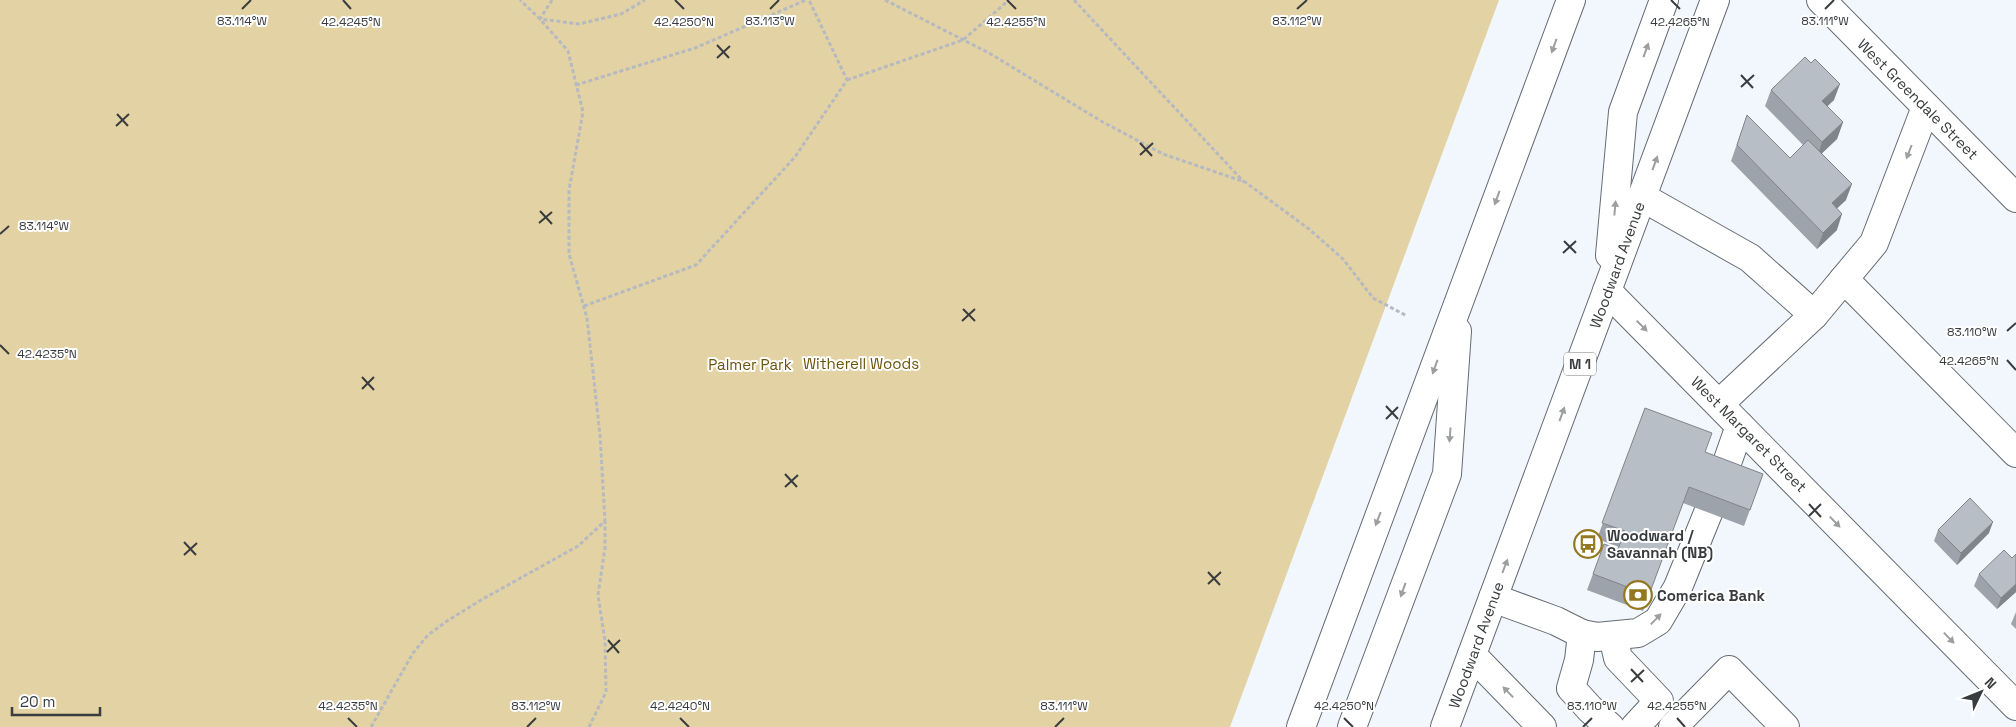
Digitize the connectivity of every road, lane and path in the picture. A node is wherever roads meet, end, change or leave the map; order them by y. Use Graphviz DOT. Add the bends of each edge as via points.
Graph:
graph roads {
  1 [pos="520,0"];
  2 [pos="552,0"];
  3 [pos="645,0"];
  4 [pos="808,0"];
  5 [pos="885,0"];
  6 [pos="1009,0"];
  7 [pos="1074,0"];
  8 [pos="1571,0"];
  9 [pos="1664,0"];
  10 [pos="1715,0"];
  11 [pos="1821,0"];
  12 [pos="540,19"];
  13 [pos="963,40"];
  14 [pos="847,80"];
  15 [pos="576,85"];
  16 [pos="1926,107"];
  17 [pos="1245,182"];
  18 [pos="1642,197"];
  19 [pos="2016,198"];
  20 [pos="1844,279"];
  21 [pos="1607,291"];
  22 [pos="1460,299"];
  23 [pos="584,306"];
  24 [pos="1814,315"];
  25 [pos="1407,316"];
  26 [pos="1719,404"];
  27 [pos="1740,426"];
  28 [pos="2016,453"];
  29 [pos="1722,477"];
  30 [pos="1708,513"];
  31 [pos="605,521"];
  32 [pos="1493,598"];
  33 [pos="1582,634"];
  34 [pos="1613,636"];
  35 [pos="1472,655"];
  36 [pos="2016,706"];
  37 [pos="371,727"];
  38 [pos="589,727"];
  39 [pos="1301,727"];
  40 [pos="1352,727"];
  41 [pos="1445,727"];
  42 [pos="1542,727"];
  43 [pos="1610,727"];
  44 [pos="1635,727"];
  45 [pos="1673,727"];
  46 [pos="1785,727"];
  1 -- 12 [label="path"];
  2 -- 12 [label="path"];
  3 -- 12 [label="path" via="621,14 579,24"];
  4 -- 14 [label="path"];
  4 -- 15 [label="path" via="695,48"];
  5 -- 13 [label="path"];
  6 -- 13 [label="path"];
  7 -- 17 [label="path"];
  8 -- 22 [label="main road, one-way"];
  21 -- 9 [label="main road, one-way" via="1623,112"];
  18 -- 10 [label="main road, Woodward Avenue / M 1, one-way"];
  11 -- 16 [label="main road, West Greendale Street"];
  12 -- 15 [label="path" via="568,51"];
  13 -- 14 [label="path"];
  13 -- 17 [label="path" via="1100,121 1163,154"];
  14 -- 23 [label="path" via="795,157 696,265"];
  15 -- 23 [label="path" via="583,112 569,190 569,254"];
  16 -- 19 [label="main road, West Greendale Street"];
  16 -- 20 [label="main road, one-way" via="1874,243"];
  17 -- 25 [label="path" via="1309,229 1343,259 1372,298"];
  18 -- 21 [label="main road, Woodward Avenue / M 1"];
  18 -- 24 [label="main road" via="1750,258"];
  20 -- 24 [label="main road"];
  20 -- 28 [label="main road"];
  21 -- 26 [label="main road, West Margaret Street, one-way"];
  32 -- 21 [label="main road, Woodward Avenue / M 1, one-way"];
  22 -- 39 [label="main road, one-way"];
  22 -- 40 [label="main road, one-way" via="1447,474"];
  23 -- 31 [label="path" via="600,435"];
  24 -- 26 [label="main road"];
  26 -- 27 [label="main road, West Margaret Street"];
  27 -- 29 [label="main road"];
  27 -- 36 [label="main road, West Margaret Street, one-way"];
  34 -- 30 [label="main road, one-way" via="1638,633 1658,621 1678,588"];
  31 -- 37 [label="path" via="578,546 481,600 428,635"];
  31 -- 38 [label="path" via="605,548 598,595 605,641 606,692"];
  32 -- 33 [label="main road"];
  32 -- 35 [label="main road, Woodward Avenue / M 1"];
  33 -- 34 [label="main road"];
  33 -- 43 [label="main road" via="1571,688"];
  34 -- 44 [label="main road" via="1618,658 1659,701"];
  35 -- 41 [label="main road, Woodward Avenue / M 1"];
  42 -- 35 [label="main road, one-way"];
  45 -- 46 [label="main road" via="1729,670"];
}
